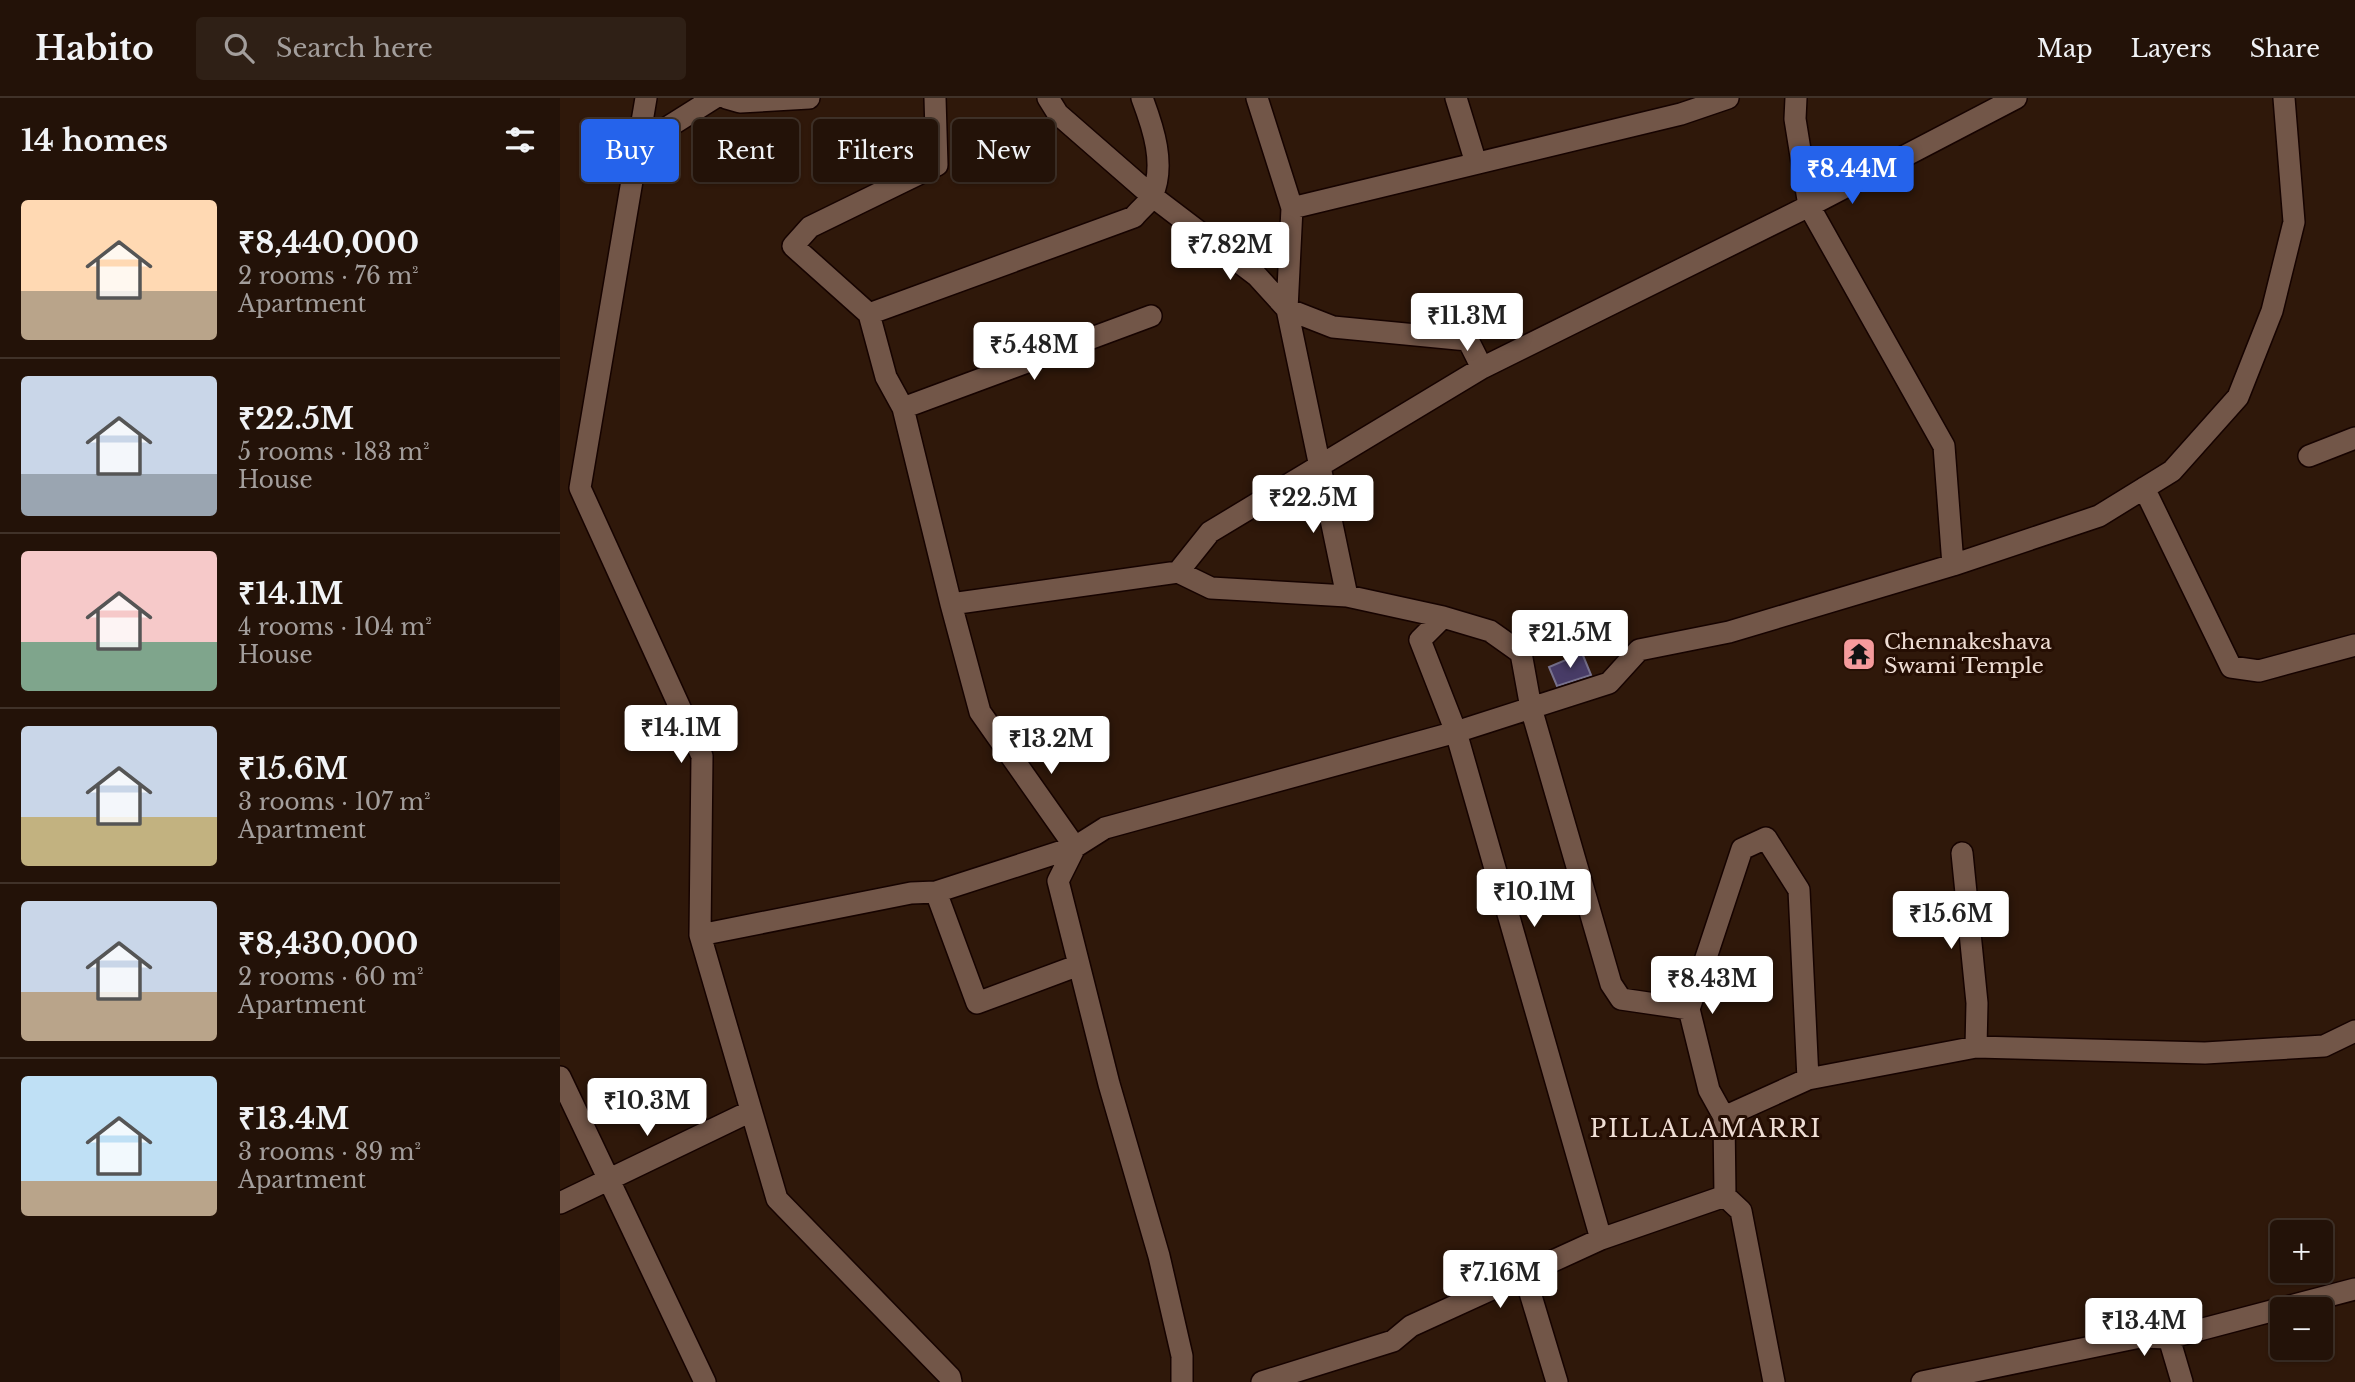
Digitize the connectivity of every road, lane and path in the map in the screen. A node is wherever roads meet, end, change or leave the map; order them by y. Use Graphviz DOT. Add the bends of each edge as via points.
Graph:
graph roads {
  1 [pos="646,98"];
  2 [pos="714,98"];
  3 [pos="726,98"];
  4 [pos="809,98"];
  5 [pos="935,98"];
  6 [pos="1048,98"];
  7 [pos="1142,98"];
  8 [pos="1258,98"];
  9 [pos="1456,98"];
  10 [pos="1728,98"];
  11 [pos="1796,98"];
  12 [pos="2016,98"];
  13 [pos="2284,98"];
  14 [pos="1678,106"];
  15 [pos="642,119"];
  16 [pos="679,120"];
  17 [pos="1476,163"];
  18 [pos="631,182"];
  19 [pos="1152,196"];
  20 [pos="1809,206"];
  21 [pos="1292,208"];
  22 [pos="1287,309"];
  23 [pos="869,314"];
  24 [pos="1151,316"];
  25 [pos="1482,368"];
  26 [pos="904,408"];
  27 [pos="2355,438"];
  28 [pos="2309,456"];
  29 [pos="1321,466"];
  30 [pos="570,485"];
  31 [pos="2144,488"];
  32 [pos="1952,565"];
  33 [pos="1178,572"];
  34 [pos="1347,596"];
  35 [pos="951,604"];
  36 [pos="1443,617"];
  37 [pos="2355,645"];
  38 [pos="1531,708"];
  39 [pos="1455,732"];
  40 [pos="1075,846"];
  41 [pos="1962,853"];
  42 [pos="936,892"];
  43 [pos="700,936"];
  44 [pos="1079,965"];
  45 [pos="1689,1009"];
  46 [pos="2355,1031"];
  47 [pos="1976,1047"];
  48 [pos="560,1077"];
  49 [pos="1808,1079"];
  50 [pos="751,1111"];
  51 [pos="1724,1117"];
  52 [pos="608,1180"];
  53 [pos="1725,1196"];
  54 [pos="560,1203"];
  55 [pos="1601,1239"];
  56 [pos="1525,1276"];
  57 [pos="2355,1289"];
  58 [pos="2169,1338"];
  59 [pos="705,1382"];
  60 [pos="951,1382"];
  61 [pos="1182,1382"];
  62 [pos="1262,1382"];
  63 [pos="1557,1382"];
  64 [pos="1774,1382"];
  65 [pos="1922,1382"];
  66 [pos="2182,1382"];
  1 -- 15 [label="street"];
  2 -- 16 [label="street"];
  3 -- 4 [label="street" via="740,102"];
  5 -- 23 [label="street" via="937,164 810,227 793,246"];
  6 -- 19 [label="street" via="1058,114"];
  7 -- 19 [label="street" via="1153,127 1158,162"];
  8 -- 21 [label="street"];
  9 -- 17 [label="street"];
  10 -- 14 [label="street"];
  11 -- 20 [label="street" via="1795,119"];
  12 -- 20 [label="street"];
  13 -- 31 [label="street" via="2294,222 2272,311 2238,397 2172,471"];
  14 -- 17 [label="street"];
  17 -- 21 [label="street"];
  18 -- 30 [label="street"];
  19 -- 22 [label="street" via="1257,276"];
  19 -- 23 [label="street" via="1134,216"];
  20 -- 25 [label="street"];
  20 -- 32 [label="street" via="1944,446"];
  21 -- 22 [label="street"];
  22 -- 25 [label="street" via="1333,327 1468,340"];
  22 -- 29 [label="street"];
  23 -- 26 [label="street" via="886,377"];
  24 -- 26 [label="street"];
  25 -- 29 [label="street"];
  26 -- 35 [label="street"];
  27 -- 28 [label="street"];
  29 -- 33 [label="street" via="1210,531"];
  29 -- 34 [label="street"];
  30 -- 43 [label="street" via="702,756"];
  31 -- 32 [label="street" via="2099,516"];
  31 -- 37 [label="street" via="2231,667 2259,671"];
  32 -- 38 [label="street" via="1729,632 1639,650 1609,683"];
  33 -- 34 [label="street" via="1211,588"];
  33 -- 35 [label="street"];
  34 -- 36 [label="street"];
  35 -- 40 [label="street" via="980,712"];
  36 -- 38 [label="street" via="1490,631 1521,653"];
  36 -- 39 [label="street" via="1420,640"];
  38 -- 39 [label="street"];
  38 -- 45 [label="street" via="1611,984 1621,999"];
  39 -- 40 [label="street" via="1105,828"];
  39 -- 55 [label="street"];
  40 -- 42 [label="street"];
  40 -- 44 [label="street" via="1058,881"];
  41 -- 47 [label="street" via="1977,1003"];
  42 -- 43 [label="street" via="911,893"];
  42 -- 44 [label="street" via="977,1003"];
  43 -- 50 [label="street"];
  44 -- 61 [label="street" via="1159,1256 1182,1356"];
  45 -- 49 [label="street" via="1742,849 1766,838 1799,890"];
  45 -- 51 [label="street" via="1709,1090"];
  46 -- 47 [label="street" via="2324,1046 2205,1053"];
  47 -- 49 [label="street"];
  48 -- 52 [label="street"];
  49 -- 51 [label="street"];
  50 -- 52 [label="street"];
  50 -- 60 [label="street" via="777,1199"];
  51 -- 53 [label="street"];
  52 -- 54 [label="street"];
  52 -- 59 [label="street"];
  53 -- 55 [label="street"];
  53 -- 64 [label="street" via="1741,1211"];
  55 -- 56 [label="street"];
  56 -- 62 [label="street" via="1411,1326 1393,1341"];
  56 -- 63 [label="street"];
  57 -- 58 [label="street"];
  58 -- 65 [label="street" via="2140,1337"];
  58 -- 66 [label="street"];
}
